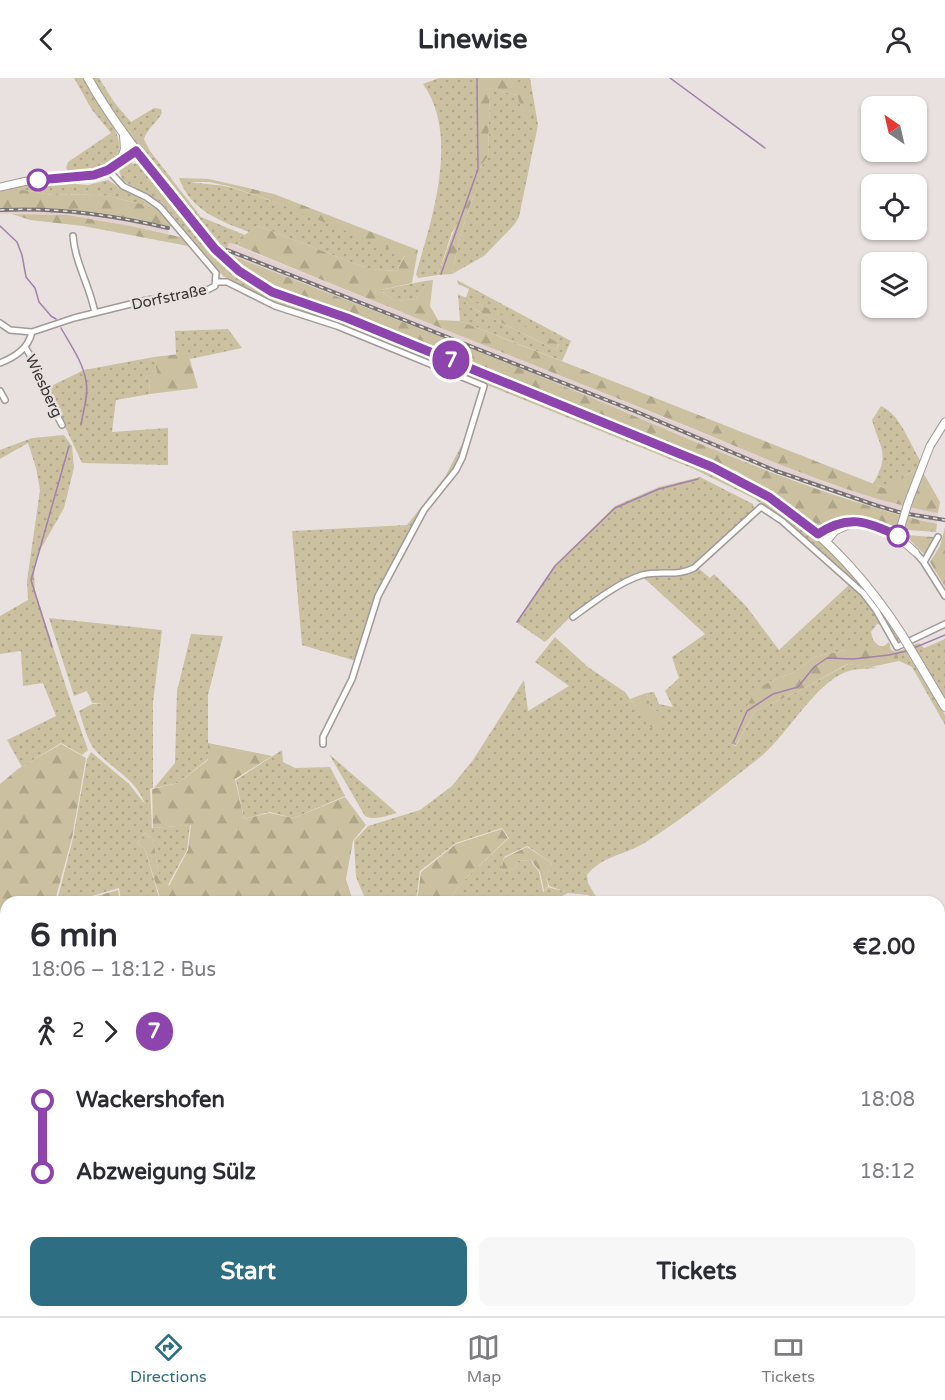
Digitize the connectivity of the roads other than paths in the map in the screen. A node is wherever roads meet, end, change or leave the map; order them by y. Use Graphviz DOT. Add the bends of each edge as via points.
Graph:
graph roads {
  1 [pos="88,78"];
  2 [pos="124,135"];
  3 [pos="136,151"];
  4 [pos="121,161"];
  5 [pos="108,170"];
  6 [pos="0,187"];
  7 [pos="73,236"];
  8 [pos="216,282"];
  9 [pos="95,314"];
  10 [pos="0,323"];
  11 [pos="7,329"];
  12 [pos="0,330"];
  13 [pos="32,332"];
  14 [pos="25,347"];
  15 [pos="0,363"];
  16 [pos="0,391"];
  17 [pos="5,400"];
  18 [pos="945,422"];
  19 [pos="62,424"];
  20 [pos="862,522"];
  21 [pos="818,534"];
  22 [pos="898,536"];
  23 [pos="943,539"];
  24 [pos="826,542"];
  25 [pos="915,552"];
  26 [pos="924,562"];
  27 [pos="945,596"];
  28 [pos="573,617"];
  29 [pos="945,624"];
  30 [pos="945,708"];
  31 [pos="323,744"];
  1 -- 2 [label="main road"];
  2 -- 3 [label="main road"];
  2 -- 4 [label="main road"];
  3 -- 4 [label="street"];
  3 -- 21 [label="main road" via="215,249 254,282 712,467 769,497"];
  4 -- 5 [label="street"];
  5 -- 6 [label="street" via="83,177"];
  5 -- 8 [label="street, Dorfstraße" via="123,186 160,207 216,273"];
  7 -- 9 [label="street"];
  8 -- 9 [label="street, Dorfstraße" via="203,292 147,300"];
  8 -- 31 [label="street" via="227,282 275,306 337,326 484,386 456,470 424,510 378,596 352,679"];
  9 -- 13 [label="street, Dorfstraße"];
  10 -- 11 [label="street"];
  11 -- 12 [label="street, Dorfstraße"];
  11 -- 13 [label="street, Dorfstraße"];
  13 -- 14 [label="street"];
  14 -- 15 [label="street" via="17,356"];
  14 -- 19 [label="street, Wiesberg"];
  16 -- 17 [label="street"];
  18 -- 22 [label="street, bridge" via="926,453"];
  20 -- 21 [label="street" via="842,522"];
  20 -- 22 [label="street"];
  20 -- 24 [label="street" via="843,526"];
  21 -- 24 [label="main road"];
  22 -- 25 [label="street"];
  23 -- 26 [label="street"];
  24 -- 30 [label="main road, bridge" via="864,581 902,635"];
  25 -- 26 [label="street"];
  26 -- 27 [label="street"];
  28 -- 29 [label="street" via="644,574 686,572 694,568 761,507 863,593 897,648"];
}
